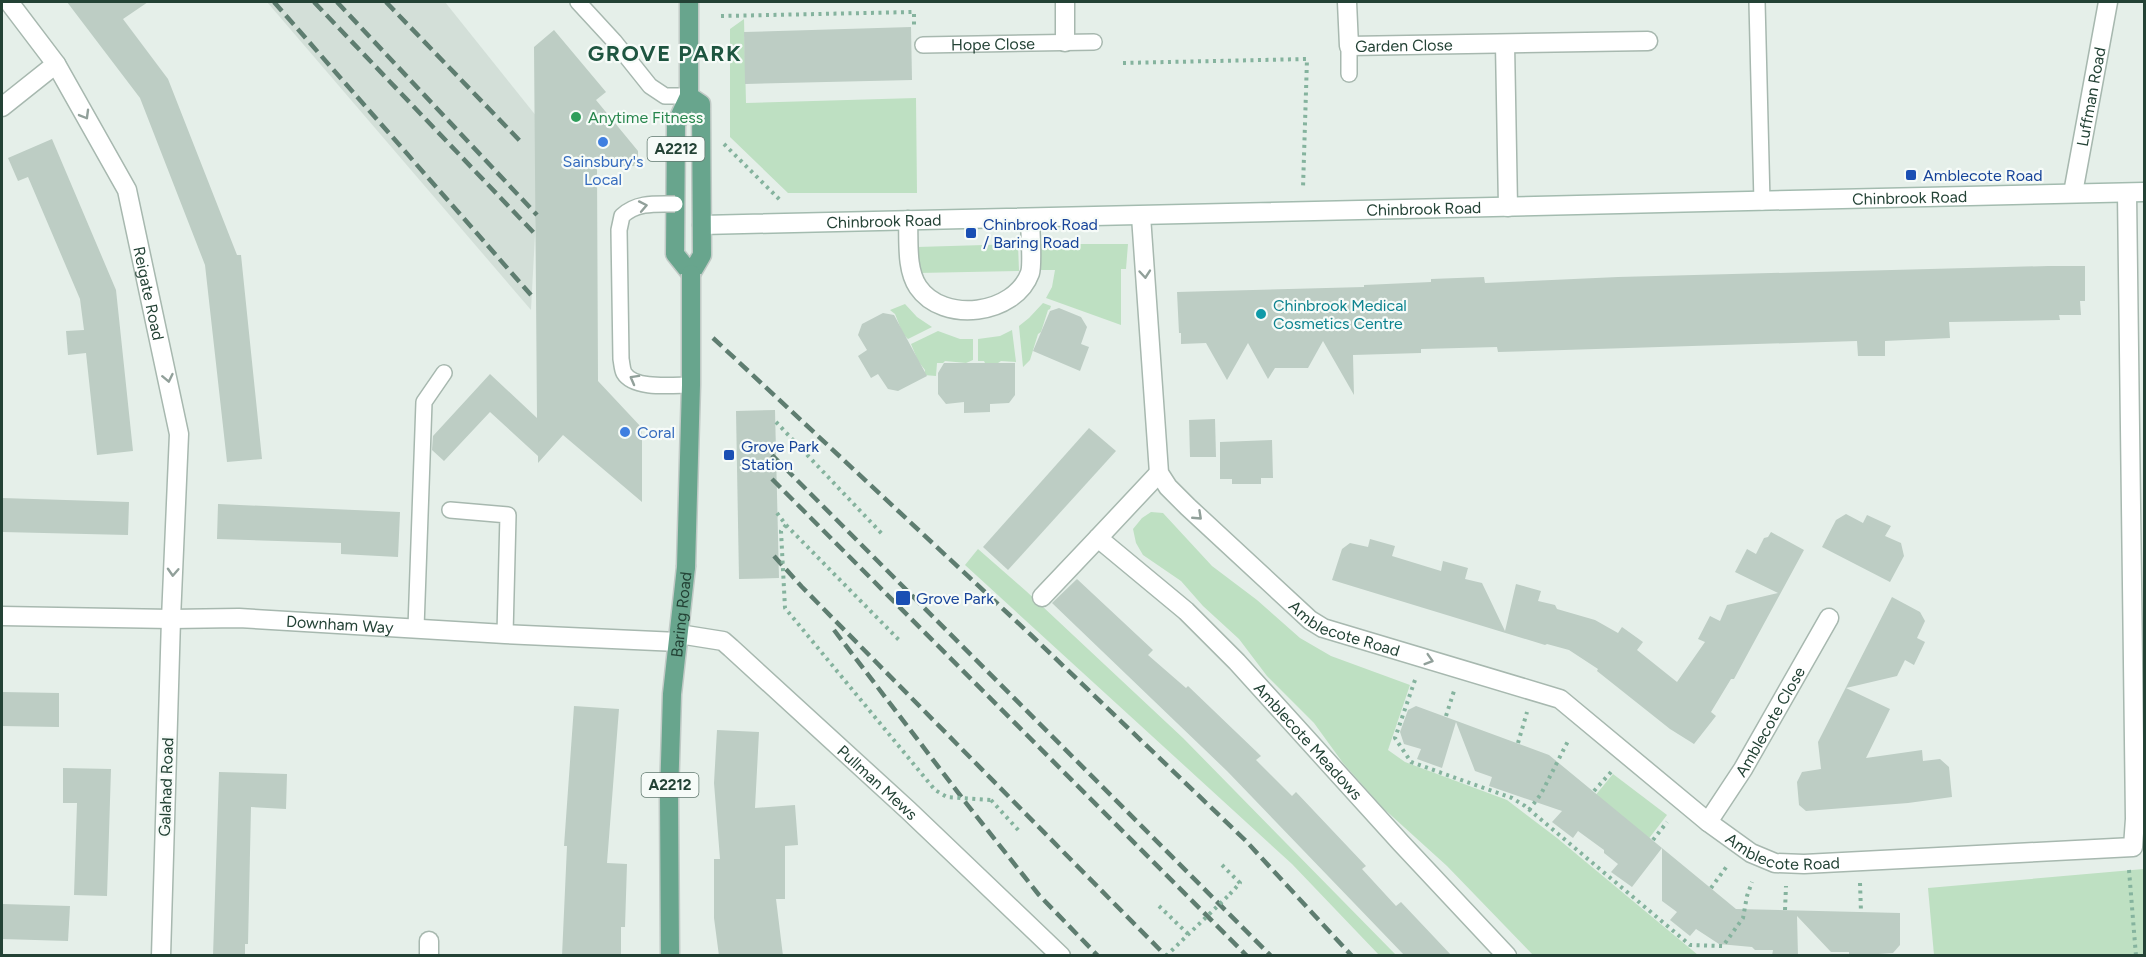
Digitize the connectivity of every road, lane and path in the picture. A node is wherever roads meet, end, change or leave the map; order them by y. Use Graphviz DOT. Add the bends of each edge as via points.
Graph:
graph roads {
  1 [pos="9,2"];
  2 [pos="578,2"];
  3 [pos="689,2"];
  4 [pos="1065,2"];
  5 [pos="1347,2"];
  6 [pos="1757,2"];
  7 [pos="2108,2"];
  8 [pos="721,16"];
  9 [pos="914,31"];
  10 [pos="1648,41"];
  11 [pos="1065,42"];
  12 [pos="1094,42"];
  13 [pos="1505,44"];
  14 [pos="922,45"];
  15 [pos="1348,46"];
  16 [pos="1123,63"];
  17 [pos="56,64"];
  18 [pos="1349,74"];
  19 [pos="689,96"];
  20 [pos="2,107"];
  21 [pos="722,141"];
  22 [pos="1303,189"];
  23 [pos="2136,193"];
  24 [pos="2073,194"];
  25 [pos="780,200"];
  26 [pos="1762,202"];
  27 [pos="675,204"];
  28 [pos="1508,207"];
  29 [pos="1141,216"];
  30 [pos="1030,218"];
  31 [pos="908,220"];
  32 [pos="702,225"];
  33 [pos="691,274"];
  34 [pos="444,373"];
  35 [pos="691,385"];
  36 [pos="2137,421"];
  37 [pos="776,422"];
  38 [pos="1158,473"];
  39 [pos="450,510"];
  40 [pos="777,513"];
  41 [pos="786,525"];
  42 [pos="884,536"];
  43 [pos="1098,538"];
  44 [pos="1042,597"];
  45 [pos="2,616"];
  46 [pos="1829,618"];
  47 [pos="171,619"];
  48 [pos="2139,619"];
  49 [pos="416,628"];
  50 [pos="505,634"];
  51 [pos="679,638"];
  52 [pos="900,641"];
  53 [pos="1417,676"];
  54 [pos="1455,687"];
  55 [pos="1528,710"];
  56 [pos="1446,716"];
  57 [pos="1568,741"];
  58 [pos="1518,743"];
  59 [pos="1611,772"];
  60 [pos="1594,791"];
  61 [pos="1529,810"];
  62 [pos="1667,822"];
  63 [pos="1708,822"];
  64 [pos="1020,832"];
  65 [pos="1653,840"];
  66 [pos="2139,847"];
  67 [pos="1222,865"];
  68 [pos="1727,866"];
  69 [pos="1752,882"];
  70 [pos="1860,883"];
  71 [pos="1786,885"];
  72 [pos="1711,888"];
  73 [pos="1159,906"];
  74 [pos="1785,910"];
  75 [pos="1861,912"];
  76 [pos="1188,934"];
  77 [pos="161,956"];
  78 [pos="670,956"];
  79 [pos="1061,956"];
  80 [pos="1166,956"];
  81 [pos="1507,956"];
  82 [pos="2136,956"];
  1 -- 17 [label="street, Reigate Road"];
  2 -- 19 [label="lane" via="650,86 665,96"];
  3 -- 19 [label="main road, Baring Road / A2212"];
  4 -- 11 [label="street"];
  5 -- 15 [label="street, Garden Close"];
  6 -- 26 [label="lane"];
  7 -- 24 [label="street, Luffman Road"];
  8 -- 9 [label="path" via="914,12"];
  10 -- 13 [label="street, Garden Close"];
  11 -- 12 [label="lane, Hope Close"];
  11 -- 14 [label="lane, Hope Close"];
  13 -- 15 [label="street, Garden Close"];
  13 -- 28 [label="street"];
  15 -- 18 [label="lane"];
  16 -- 22 [label="path" via="1307,59"];
  17 -- 20 [label="street"];
  17 -- 47 [label="street, Reigate Road, one-way" via="127,190 177,422"];
  19 -- 27 [label="main road, Baring Road / A2212" via="676,124"];
  19 -- 32 [label="main road, Baring Road / A2212" via="701,104"];
  21 -- 25 [label="path"];
  23 -- 24 [label="street, Chinbrook Road"];
  23 -- 36 [label="street"];
  24 -- 26 [label="street, Chinbrook Road"];
  26 -- 28 [label="street, Chinbrook Road"];
  27 -- 33 [label="main road, Baring Road / A2212" via="675,254"];
  35 -- 27 [label="lane, one-way, bridge" via="646,385 635,381 623,372 621,359 622,216 640,206"];
  28 -- 29 [label="street, Chinbrook Road"];
  29 -- 30 [label="street, Chinbrook Road"];
  29 -- 38 [label="street, one-way"];
  30 -- 31 [label="street, Chinbrook Road"];
  30 -- 31 [label="street" via="1031,271 1024,283 1001,303 971,310 953,310 937,304 917,285 911,272"];
  31 -- 32 [label="street, Chinbrook Road"];
  32 -- 33 [label="main road, Baring Road / A2212" via="702,255"];
  33 -- 35 [label="main road, Baring Road / A2212, bridge"];
  34 -- 49 [label="lane" via="423,402"];
  35 -- 51 [label="main road, Baring Road / A2212, bridge" via="686,567"];
  36 -- 48 [label="street"];
  37 -- 42 [label="path"];
  38 -- 43 [label="street"];
  38 -- 63 [label="street, Amblecote Road, one-way" via="1188,507 1310,620 1323,628 1560,699"];
  39 -- 50 [label="lane" via="508,515"];
  40 -- 41 [label="path"];
  41 -- 52 [label="path"];
  41 -- 64 [label="path, bridge" via="781,531 785,608 934,790 947,797 991,800"];
  43 -- 44 [label="street"];
  43 -- 81 [label="street, Amblecote Meadows" via="1186,611 1237,662"];
  45 -- 47 [label="street, Downham Way"];
  46 -- 63 [label="street, Amblecote Close" via="1743,769"];
  47 -- 49 [label="street, Downham Way" via="239,618"];
  47 -- 77 [label="street, Galahad Road"];
  48 -- 66 [label="street" via="2135,819"];
  49 -- 50 [label="street, Downham Way"];
  50 -- 51 [label="street, Downham Way"];
  51 -- 78 [label="main road, Baring Road / A2212" via="671,723"];
  51 -- 79 [label="street, Pullman Mews" via="723,641"];
  53 -- 61 [label="path" via="1395,738 1411,762 1512,798"];
  54 -- 56 [label="path"];
  55 -- 58 [label="path"];
  57 -- 61 [label="path"];
  59 -- 60 [label="path"];
  61 -- 69 [label="path" via="1690,945 1723,946 1743,918"];
  62 -- 65 [label="path"];
  63 -- 66 [label="street, Amblecote Road" via="1760,858 1787,864"];
  66 -- 82 [label="path" via="2129,871"];
  67 -- 76 [label="path, bridge" via="1240,883"];
  68 -- 72 [label="path"];
  70 -- 75 [label="path"];
  71 -- 74 [label="path"];
  73 -- 76 [label="path"];
  76 -- 80 [label="path, bridge"];
}
